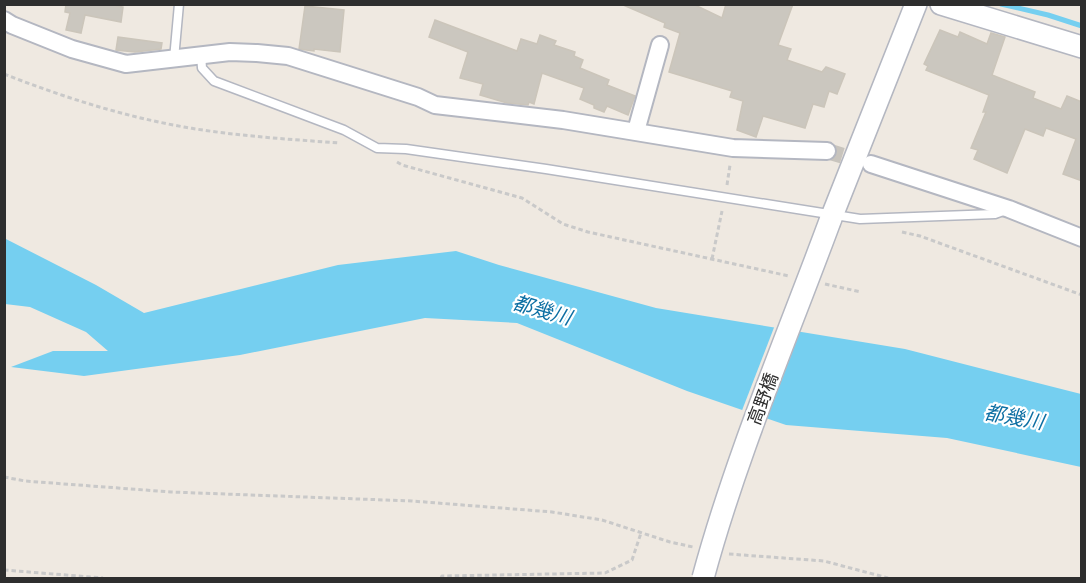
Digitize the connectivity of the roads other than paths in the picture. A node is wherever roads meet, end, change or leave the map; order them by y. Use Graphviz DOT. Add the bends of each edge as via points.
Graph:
graph roads {
  1 [pos="178,4"];
  2 [pos="916,4"];
  3 [pos="941,4"];
  4 [pos="4,20"];
  5 [pos="660,45"];
  6 [pos="1082,47"];
  7 [pos="201,55"];
  8 [pos="174,59"];
  9 [pos="636,131"];
  10 [pos="827,151"];
  11 [pos="871,164"];
  12 [pos="1009,209"];
  13 [pos="831,219"];
  14 [pos="1082,238"];
  15 [pos="703,579"];
  1 -- 8 [label="lane"];
  2 -- 13 [label="street, 高野橋"];
  3 -- 6 [label="street"];
  4 -- 8 [label="street" via="72,49 126,64"];
  5 -- 9 [label="street"];
  7 -- 8 [label="street"];
  7 -- 9 [label="street" via="230,52 288,56 435,105"];
  7 -- 13 [label="lane" via="202,68 214,81 344,130 377,148 406,149 814,211"];
  9 -- 10 [label="street" via="734,148"];
  11 -- 12 [label="street"];
  12 -- 13 [label="lane" via="995,214"];
  12 -- 14 [label="street"];
  13 -- 15 [label="street, 高野橋, bridge" via="740,458"];
}
